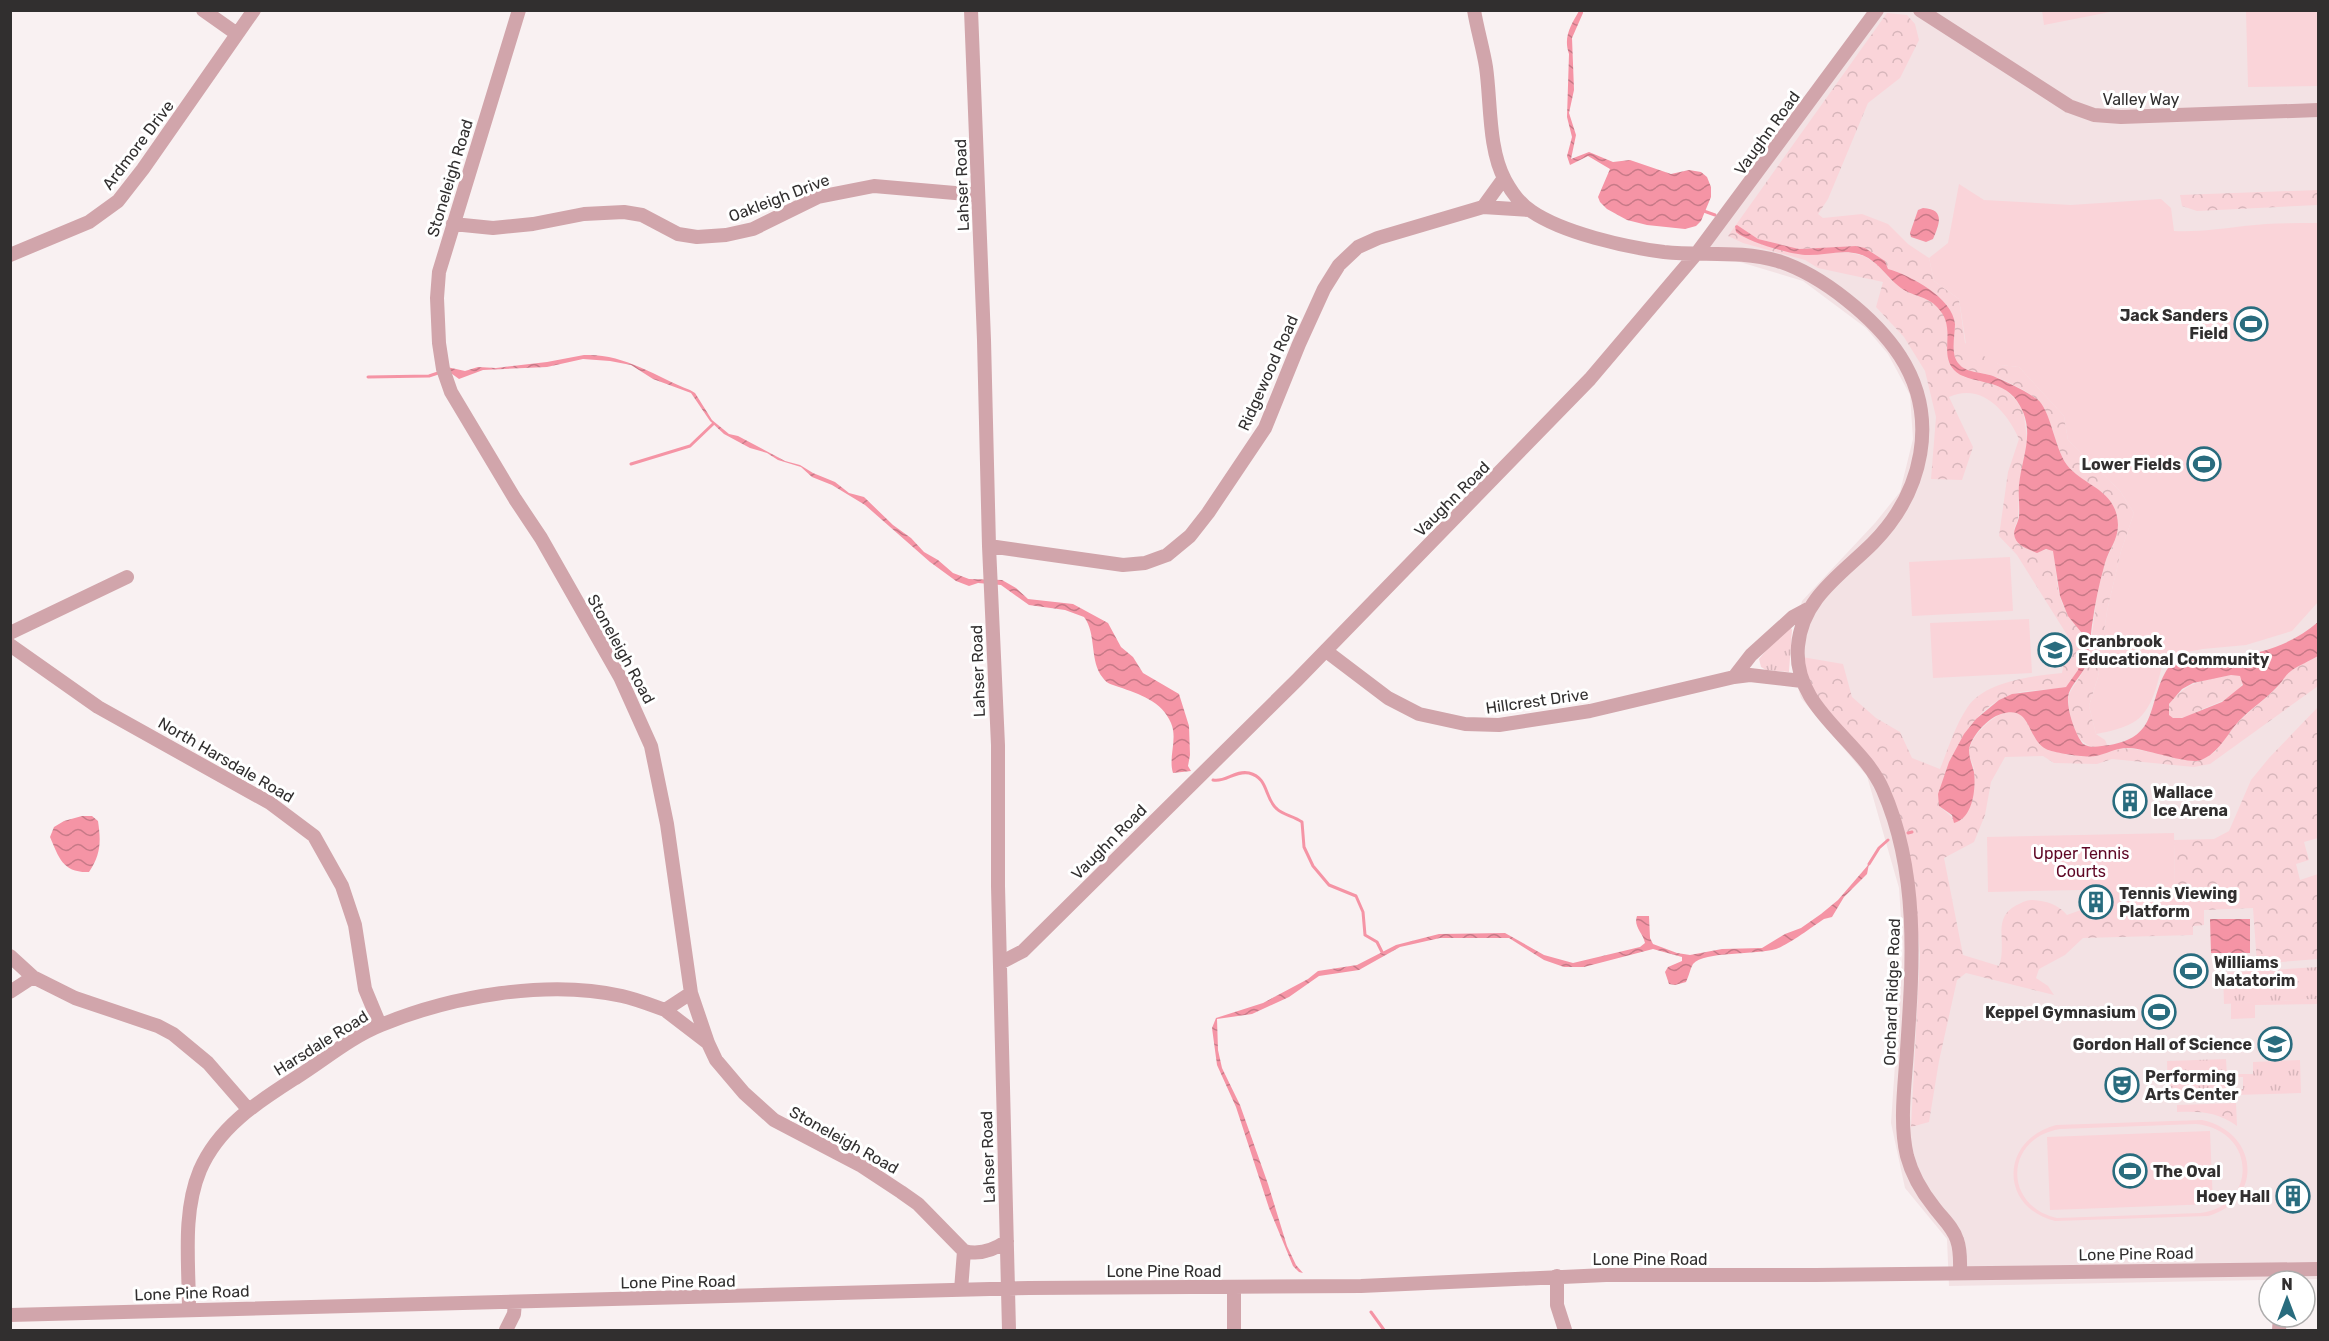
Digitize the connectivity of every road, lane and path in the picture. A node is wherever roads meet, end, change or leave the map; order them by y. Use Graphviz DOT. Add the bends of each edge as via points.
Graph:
graph roads {
  1 [pos="203,10"];
  2 [pos="254,10"];
  3 [pos="519,10"];
  4 [pos="971,10"];
  5 [pos="1474,10"];
  6 [pos="1877,10"];
  7 [pos="1920,10"];
  8 [pos="237,34"];
  9 [pos="2319,110"];
  10 [pos="1503,178"];
  11 [pos="978,195"];
  12 [pos="1483,207"];
  13 [pos="1529,210"];
  14 [pos="453,224"];
  15 [pos="1698,253"];
  16 [pos="10,255"];
  17 [pos="989,546"];
  18 [pos="127,577"];
  19 [pos="1808,609"];
  20 [pos="10,633"];
  21 [pos="10,645"];
  22 [pos="1326,651"];
  23 [pos="1734,677"];
  24 [pos="1802,681"];
  25 [pos="10,956"];
  26 [pos="1000,963"];
  27 [pos="33,977"];
  28 [pos="10,992"];
  29 [pos="691,993"];
  30 [pos="665,1010"];
  31 [pos="380,1025"];
  32 [pos="708,1043"];
  33 [pos="248,1109"];
  34 [pos="1007,1241"];
  35 [pos="964,1251"];
  36 [pos="1960,1273"];
  37 [pos="2257,1275"];
  38 [pos="1557,1276"];
  39 [pos="1234,1287"];
  40 [pos="1008,1288"];
  41 [pos="961,1290"];
  42 [pos="515,1302"];
  43 [pos="189,1310"];
  44 [pos="10,1315"];
  45 [pos="506,1330"];
  46 [pos="1009,1330"];
  47 [pos="1234,1330"];
  48 [pos="1565,1330"];
  1 -- 8 [label="street"];
  2 -- 8 [label="street, Ardmore Drive"];
  3 -- 14 [label="street, Stoneleigh Road"];
  4 -- 11 [label="street, Lahser Road"];
  5 -- 10 [label="street, Orchard Ridge Road"];
  6 -- 15 [label="street, Vaughn Road"];
  7 -- 9 [label="street, Valley Way" via="2055,98 2094,116"];
  8 -- 16 [label="street, Ardmore Drive" via="118,201 89,222"];
  10 -- 12 [label="street"];
  10 -- 13 [label="street, Orchard Ridge Road"];
  11 -- 14 [label="street, Oakleigh Drive" via="874,186 818,197 753,229 697,237 678,234 642,215 624,212 493,228"];
  11 -- 17 [label="street, Lahser Road"];
  12 -- 13 [label="street, Ridgewood Road"];
  12 -- 17 [label="street, Ridgewood Road" via="1377,238 1358,247 1339,265 1324,289 1265,428 1208,513 1175,550 1145,563 1123,565"];
  13 -- 15 [label="street, Orchard Ridge Road" via="1600,239 1665,252"];
  14 -- 29 [label="street, Stoneleigh Road" via="439,281 443,369 451,392 620,676 651,746 667,824"];
  15 -- 19 [label="street, Orchard Ridge Road" via="1766,258 1815,279 1882,333 1901,358 1917,394 1923,425 1922,449 1907,498 1881,535"];
  15 -- 22 [label="street, Vaughn Road" via="1571,400"];
  17 -- 26 [label="street, Lahser Road" via="998,745"];
  18 -- 20 [label="street"];
  19 -- 23 [label="street" via="1793,617 1751,655"];
  19 -- 24 [label="street, Orchard Ridge Road" via="1798,645"];
  21 -- 31 [label="street, North Harsdale Road" via="90,701 270,803 314,836 342,886 355,925 363,982"];
  22 -- 23 [label="street, Hillcrest Drive" via="1404,707 1433,718 1475,725 1590,711"];
  22 -- 26 [label="street, Vaughn Road" via="1023,951"];
  23 -- 24 [label="street, Hillcrest Drive"];
  24 -- 36 [label="street, Orchard Ridge Road" via="1818,708 1869,766 1893,817 1905,868 1912,932 1906,1147 1910,1167 1922,1190 1956,1235"];
  25 -- 27 [label="street"];
  26 -- 34 [label="street, Lahser Road"];
  27 -- 28 [label="street"];
  27 -- 33 [label="street" via="75,998 173,1034 208,1063"];
  29 -- 30 [label="street"];
  29 -- 32 [label="street, Stoneleigh Road"];
  30 -- 31 [label="street, Harsdale Road" via="622,996 532,990 473,998"];
  30 -- 32 [label="street, Harsdale Road"];
  31 -- 33 [label="street, Harsdale Road"];
  32 -- 35 [label="street, Stoneleigh Road" via="716,1060 774,1120 860,1165 901,1192"];
  33 -- 43 [label="street, Harsdale Road" via="224,1132 200,1170 193,1192"];
  34 -- 35 [label="street" via="992,1250"];
  34 -- 40 [label="street, Lahser Road"];
  35 -- 41 [label="street"];
  36 -- 37 [label="street, Lone Pine Road"];
  36 -- 38 [label="street, Lone Pine Road"];
  38 -- 39 [label="street, Lone Pine Road" via="1361,1286"];
  38 -- 48 [label="street" via="1557,1305"];
  39 -- 40 [label="street, Lone Pine Road"];
  39 -- 47 [label="street"];
  40 -- 41 [label="street, Lone Pine Road"];
  40 -- 46 [label="street, Lahser Road"];
  41 -- 42 [label="street, Lone Pine Road"];
  42 -- 43 [label="street, Lone Pine Road"];
  42 -- 45 [label="street"];
  43 -- 44 [label="street, Lone Pine Road"];
}
